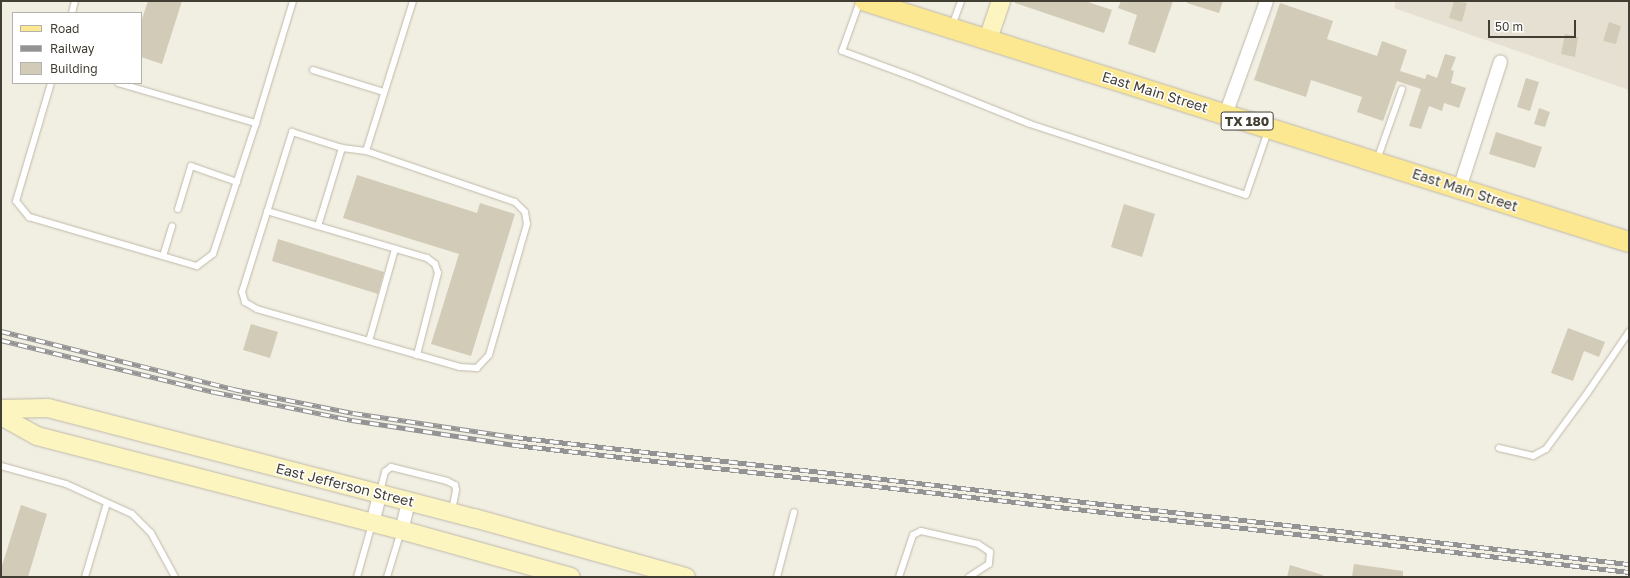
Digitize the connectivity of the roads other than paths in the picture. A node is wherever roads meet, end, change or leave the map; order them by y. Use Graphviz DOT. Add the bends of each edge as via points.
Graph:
graph roads {
  1 [pos="75,1"];
  2 [pos="293,1"];
  3 [pos="413,1"];
  4 [pos="860,1"];
  5 [pos="865,1"];
  6 [pos="961,1"];
  7 [pos="1001,1"];
  8 [pos="1266,1"];
  9 [pos="72,12"];
  10 [pos="951,28"];
  11 [pos="988,40"];
  12 [pos="1500,62"];
  13 [pos="313,70"];
  14 [pos="51,84"];
  15 [pos="121,84"];
  16 [pos="1402,89"];
  17 [pos="384,92"];
  18 [pos="1225,114"];
  19 [pos="256,123"];
  20 [pos="1269,128"];
  21 [pos="342,148"];
  22 [pos="366,151"];
  23 [pos="1377,162"];
  24 [pos="237,182"];
  25 [pos="1459,188"];
  26 [pos="178,209"];
  27 [pos="267,211"];
  28 [pos="172,226"];
  29 [pos="318,226"];
  30 [pos="1629,242"];
  31 [pos="395,249"];
  32 [pos="163,256"];
  33 [pos="1629,332"];
  34 [pos="369,341"];
  35 [pos="417,355"];
  36 [pos="1,409"];
  37 [pos="1,416"];
  38 [pos="1499,448"];
  39 [pos="1,466"];
  40 [pos="379,495"];
  41 [pos="408,501"];
  42 [pos="107,503"];
  43 [pos="452,512"];
  44 [pos="794,512"];
  45 [pos="372,522"];
  46 [pos="401,530"];
  47 [pos="85,577"];
  48 [pos="175,577"];
  49 [pos="357,577"];
  50 [pos="387,577"];
  51 [pos="571,577"];
  52 [pos="686,577"];
  53 [pos="777,577"];
  54 [pos="899,577"];
  55 [pos="970,577"];
  1 -- 9 [label="lane"];
  2 -- 19 [label="lane"];
  3 -- 17 [label="lane"];
  4 -- 20 [label="lane" via="842,52 1030,124 1246,195"];
  5 -- 10 [label="main road, East Main Street / TX 180"];
  6 -- 10 [label="lane"];
  7 -- 11 [label="main road"];
  8 -- 18 [label="street"];
  10 -- 11 [label="main road, East Main Street / TX 180"];
  11 -- 18 [label="main road, East Main Street / TX 180"];
  12 -- 25 [label="street"];
  13 -- 17 [label="lane"];
  14 -- 32 [label="lane" via="16,200 29,217"];
  15 -- 19 [label="lane"];
  16 -- 23 [label="lane"];
  17 -- 22 [label="lane"];
  18 -- 20 [label="main road, East Main Street / TX 180"];
  19 -- 24 [label="lane"];
  20 -- 23 [label="main road, East Main Street / TX 180"];
  21 -- 22 [label="lane"];
  21 -- 27 [label="lane" via="292,132"];
  21 -- 29 [label="lane"];
  22 -- 35 [label="lane" via="515,202 525,212 527,224 488,355 477,368 460,367"];
  23 -- 25 [label="main road, East Main Street / TX 180"];
  24 -- 26 [label="lane" via="191,166"];
  24 -- 32 [label="lane" via="213,254 196,266"];
  25 -- 30 [label="main road, East Main Street / TX 180"];
  27 -- 29 [label="lane"];
  27 -- 34 [label="lane" via="242,292 245,302 257,309"];
  28 -- 32 [label="lane"];
  29 -- 31 [label="lane"];
  31 -- 34 [label="lane"];
  31 -- 35 [label="lane" via="427,258 435,264 438,272"];
  33 -- 38 [label="lane" via="1546,449 1533,456"];
  34 -- 35 [label="lane"];
  36 -- 40 [label="main road, East Jefferson Street" via="48,408"];
  37 -- 45 [label="main road, East Jefferson Street" via="37,436"];
  39 -- 42 [label="lane" via="66,484"];
  40 -- 41 [label="main road, East Jefferson Street"];
  40 -- 43 [label="lane" via="385,472 388,468 396,468 451,482 456,490"];
  40 -- 45 [label="street"];
  41 -- 43 [label="main road, East Jefferson Street"];
  41 -- 46 [label="street"];
  42 -- 47 [label="lane"];
  42 -- 48 [label="lane" via="124,509 141,522 158,544"];
  43 -- 52 [label="main road, East Jefferson Street"];
  44 -- 53 [label="lane"];
  45 -- 46 [label="main road, East Jefferson Street"];
  45 -- 49 [label="lane"];
  46 -- 50 [label="lane"];
  46 -- 51 [label="main road, East Jefferson Street"];
  54 -- 55 [label="lane" via="913,535 921,530 978,544 990,552 989,564"];
}
